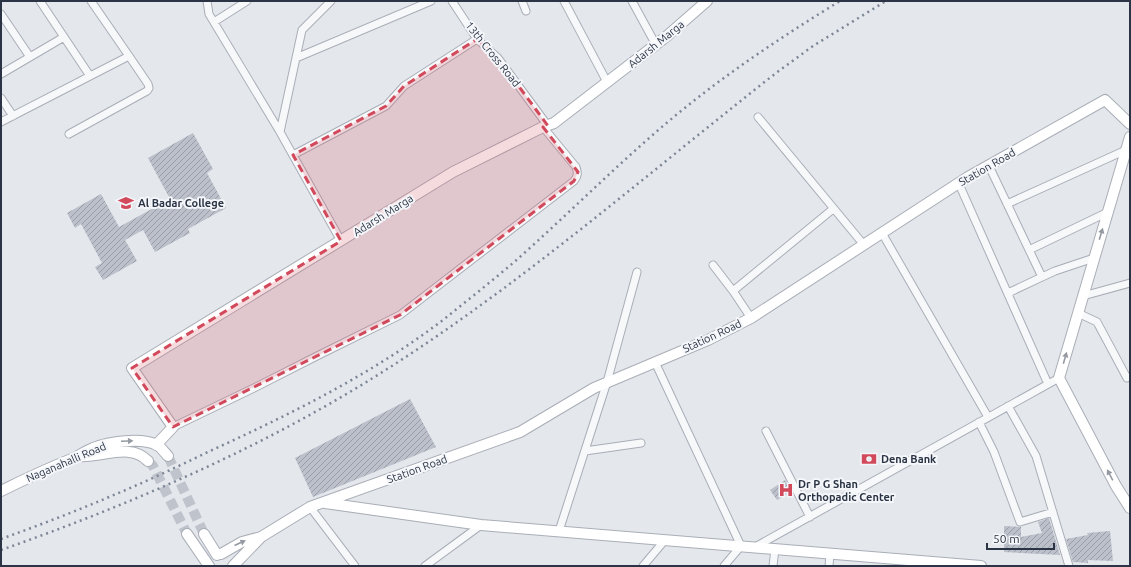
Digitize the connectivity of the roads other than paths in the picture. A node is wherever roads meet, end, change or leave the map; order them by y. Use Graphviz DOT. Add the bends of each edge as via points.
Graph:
graph roads {
  1 [pos="40,1"];
  2 [pos="91,1"];
  3 [pos="207,1"];
  4 [pos="247,1"];
  5 [pos="331,1"];
  6 [pos="431,1"];
  7 [pos="452,1"];
  8 [pos="522,1"];
  9 [pos="564,1"];
  10 [pos="632,1"];
  11 [pos="706,1"];
  12 [pos="526,10"];
  13 [pos="1,14"];
  14 [pos="214,22"];
  15 [pos="64,37"];
  16 [pos="477,38"];
  17 [pos="656,45"];
  18 [pos="129,56"];
  19 [pos="30,57"];
  20 [pos="296,58"];
  21 [pos="1,74"];
  22 [pos="90,76"];
  23 [pos="607,82"];
  24 [pos="1,98"];
  25 [pos="12,116"];
  26 [pos="758,117"];
  27 [pos="1,122"];
  28 [pos="1130,124"];
  29 [pos="546,127"];
  30 [pos="280,132"];
  31 [pos="70,134"];
  32 [pos="1130,137"];
  33 [pos="1126,150"];
  34 [pos="293,155"];
  35 [pos="989,166"];
  36 [pos="959,184"];
  37 [pos="1007,204"];
  38 [pos="833,209"];
  39 [pos="1108,212"];
  40 [pos="882,233"];
  41 [pos="341,241"];
  42 [pos="864,245"];
  43 [pos="1029,250"];
  44 [pos="1094,258"];
  45 [pos="713,265"];
  46 [pos="638,272"];
  47 [pos="1042,277"];
  48 [pos="1130,285"];
  49 [pos="733,291"];
  50 [pos="1008,293"];
  51 [pos="1083,296"];
  52 [pos="1078,313"];
  53 [pos="751,318"];
  54 [pos="655,362"];
  55 [pos="1130,377"];
  56 [pos="1059,378"];
  57 [pos="607,382"];
  58 [pos="1048,384"];
  59 [pos="1008,406"];
  60 [pos="988,417"];
  61 [pos="979,422"];
  62 [pos="173,428"];
  63 [pos="766,431"];
  64 [pos="641,443"];
  65 [pos="156,445"];
  66 [pos="585,451"];
  67 [pos="77,456"];
  68 [pos="168,456"];
  69 [pos="148,461"];
  70 [pos="1,492"];
  71 [pos="323,502"];
  72 [pos="310,507"];
  73 [pos="1130,508"];
  74 [pos="1053,512"];
  75 [pos="810,517"];
  76 [pos="481,525"];
  77 [pos="559,531"];
  78 [pos="186,534"];
  79 [pos="204,534"];
  80 [pos="261,537"];
  81 [pos="665,540"];
  82 [pos="741,546"];
  83 [pos="755,547"];
  84 [pos="775,549"];
  85 [pos="830,554"];
  86 [pos="219,555"];
  87 [pos="927,564"];
  88 [pos="210,566"];
  89 [pos="233,566"];
  90 [pos="355,566"];
  91 [pos="425,566"];
  92 [pos="643,566"];
  93 [pos="724,566"];
  94 [pos="773,566"];
  95 [pos="829,566"];
  96 [pos="981,566"];
  97 [pos="1069,566"];
  1 -- 15 [label="street"];
  2 -- 18 [label="street"];
  3 -- 14 [label="street"];
  4 -- 14 [label="street"];
  5 -- 20 [label="street" via="302,30"];
  6 -- 20 [label="street"];
  7 -- 16 [label="street, 13th Cross Road"];
  8 -- 12 [label="street"];
  9 -- 23 [label="street"];
  10 -- 17 [label="street"];
  11 -- 17 [label="main road, Adarsh Marga"];
  13 -- 19 [label="street"];
  14 -- 30 [label="street"];
  15 -- 19 [label="street"];
  15 -- 22 [label="street"];
  16 -- 29 [label="street, 13th Cross Road" via="498,58"];
  16 -- 34 [label="street" via="404,86 386,106"];
  17 -- 23 [label="main road, Adarsh Marga"];
  18 -- 22 [label="street"];
  18 -- 31 [label="street" via="148,84 147,91"];
  19 -- 21 [label="street"];
  20 -- 30 [label="street"];
  22 -- 25 [label="street"];
  23 -- 29 [label="main road, Adarsh Marga"];
  24 -- 25 [label="street"];
  25 -- 27 [label="street"];
  26 -- 38 [label="street"];
  28 -- 35 [label="main road, Station Road" via="1105,100"];
  29 -- 41 [label="main road, Adarsh Marga" via="453,172"];
  29 -- 62 [label="street, 13th Cross Road" via="576,167 578,172 574,181 400,315"];
  30 -- 34 [label="street"];
  32 -- 33 [label="main road"];
  33 -- 37 [label="street"];
  33 -- 39 [label="main road"];
  34 -- 41 [label="street"];
  35 -- 36 [label="main road, Station Road"];
  35 -- 37 [label="street"];
  36 -- 40 [label="main road, Station Road"];
  36 -- 50 [label="street"];
  37 -- 43 [label="street"];
  38 -- 42 [label="street"];
  38 -- 49 [label="street"];
  39 -- 43 [label="street"];
  44 -- 39 [label="main road, one-way"];
  40 -- 42 [label="main road, Station Road"];
  40 -- 60 [label="street"];
  41 -- 62 [label="main road, Adarsh Marga" via="132,368"];
  42 -- 53 [label="main road, Station Road"];
  43 -- 47 [label="street"];
  44 -- 47 [label="street"];
  44 -- 51 [label="main road"];
  45 -- 49 [label="street"];
  46 -- 57 [label="street"];
  47 -- 50 [label="street"];
  48 -- 51 [label="street"];
  49 -- 53 [label="street"];
  50 -- 58 [label="street"];
  51 -- 52 [label="main road"];
  52 -- 55 [label="street" via="1097,322 1127,378"];
  56 -- 52 [label="main road, one-way"];
  53 -- 54 [label="main road, Station Road" via="708,340"];
  54 -- 57 [label="main road, Station Road"];
  54 -- 82 [label="street"];
  56 -- 58 [label="street"];
  73 -- 56 [label="main road, one-way"];
  57 -- 66 [label="street"];
  57 -- 71 [label="main road, Station Road" via="520,432"];
  58 -- 59 [label="street"];
  59 -- 60 [label="street"];
  59 -- 74 [label="street" via="1036,456"];
  60 -- 61 [label="street"];
  61 -- 74 [label="street" via="994,452 1020,522"];
  61 -- 75 [label="street"];
  62 -- 65 [label="main road"];
  63 -- 75 [label="street"];
  64 -- 66 [label="street"];
  67 -- 65 [label="main road, Naganahalli Road, one-way" via="98,446 116,442 136,441"];
  65 -- 68 [label="main road"];
  66 -- 77 [label="street"];
  67 -- 69 [label="main road" via="128,452 139,454"];
  67 -- 70 [label="main road, Naganahalli Road"];
  71 -- 72 [label="main road, Station Road"];
  71 -- 76 [label="main road"];
  72 -- 80 [label="main road, Station Road"];
  72 -- 90 [label="street"];
  74 -- 97 [label="street"];
  75 -- 83 [label="street"];
  76 -- 77 [label="main road"];
  76 -- 91 [label="street"];
  77 -- 81 [label="main road"];
  78 -- 88 [label="main road"];
  79 -- 86 [label="main road"];
  86 -- 80 [label="main road, one-way" via="242,542"];
  80 -- 89 [label="main road"];
  81 -- 82 [label="main road"];
  81 -- 92 [label="street"];
  82 -- 83 [label="main road"];
  82 -- 93 [label="street"];
  83 -- 84 [label="main road"];
  84 -- 85 [label="main road"];
  84 -- 94 [label="street"];
  85 -- 87 [label="main road"];
  85 -- 95 [label="street"];
  86 -- 88 [label="main road" via="212,560"];
  86 -- 89 [label="main road" via="230,559"];
  87 -- 96 [label="main road"];
}
